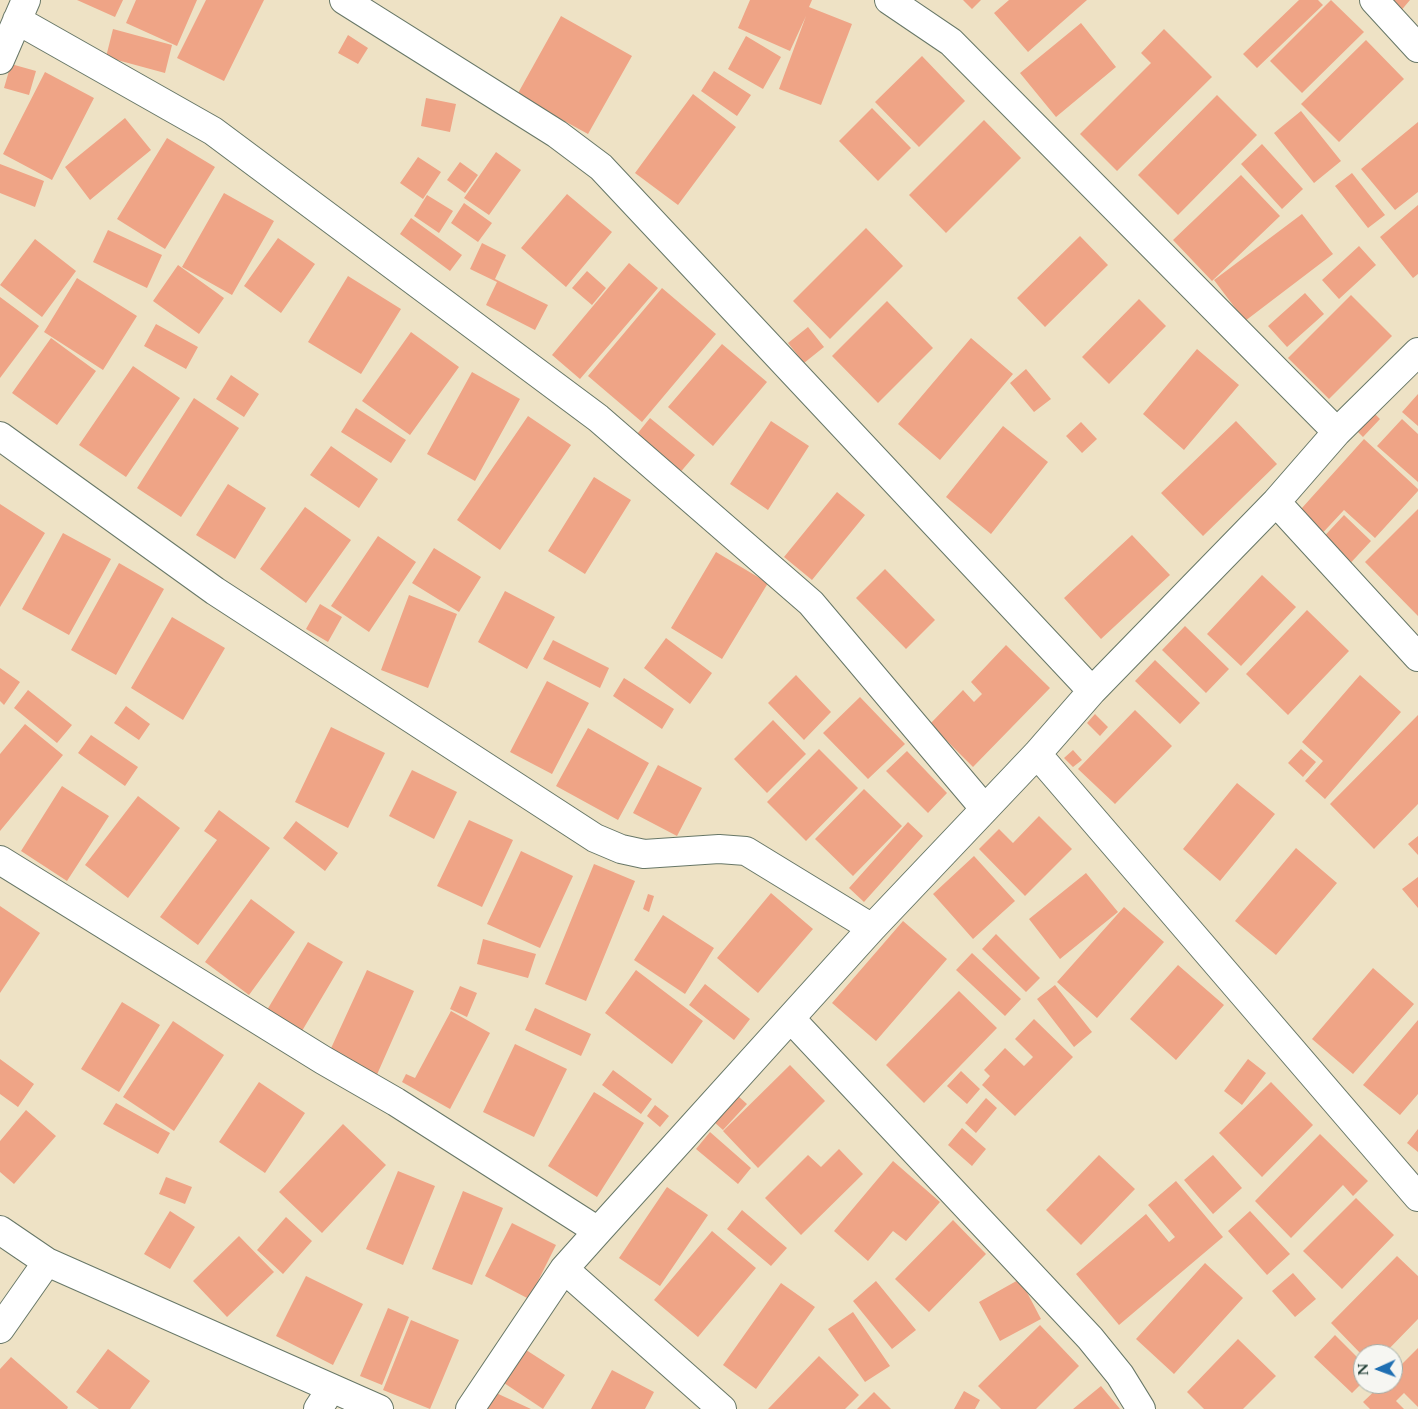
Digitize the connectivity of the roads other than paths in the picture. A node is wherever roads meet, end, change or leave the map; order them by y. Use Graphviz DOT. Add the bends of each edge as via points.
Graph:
graph roads {
  1 [pos="344,0"];
  2 [pos="889,0"];
  3 [pos="1374,0"];
  4 [pos="22,10"];
  5 [pos="1418,48"];
  6 [pos="0,60"];
  7 [pos="1418,352"];
  8 [pos="1337,432"];
  9 [pos="0,436"];
  10 [pos="1276,502"];
  11 [pos="1418,657"];
  12 [pos="1092,691"];
  13 [pos="1037,754"];
  14 [pos="984,808"];
  15 [pos="0,860"];
  16 [pos="872,928"];
  17 [pos="791,1019"];
  18 [pos="1418,1197"];
  19 [pos="0,1230"];
  20 [pos="598,1231"];
  21 [pos="47,1262"];
  22 [pos="564,1269"];
  23 [pos="0,1330"];
  24 [pos="325,1399"];
  25 [pos="379,1409"];
  26 [pos="470,1409"];
  27 [pos="722,1409"];
  28 [pos="1141,1409"];
  1 -- 12 [label="street" via="557,134 601,167"];
  2 -- 8 [label="street" via="951,42"];
  3 -- 5 [label="street"];
  4 -- 6 [label="street"];
  4 -- 14 [label="street" via="213,131 598,418 811,604"];
  7 -- 8 [label="street"];
  8 -- 10 [label="street"];
  9 -- 16 [label="street" via="215,591 595,838 644,854 719,849 746,851"];
  10 -- 11 [label="street"];
  10 -- 12 [label="street"];
  12 -- 13 [label="street"];
  13 -- 14 [label="street"];
  13 -- 18 [label="street"];
  14 -- 16 [label="street"];
  15 -- 20 [label="street" via="396,1102"];
  16 -- 17 [label="street"];
  17 -- 20 [label="street"];
  17 -- 28 [label="street" via="1090,1338 1120,1374"];
  19 -- 21 [label="street"];
  20 -- 22 [label="street"];
  21 -- 23 [label="street"];
  21 -- 24 [label="street"];
  22 -- 26 [label="street"];
  22 -- 27 [label="street"];
  24 -- 25 [label="street"];
}
